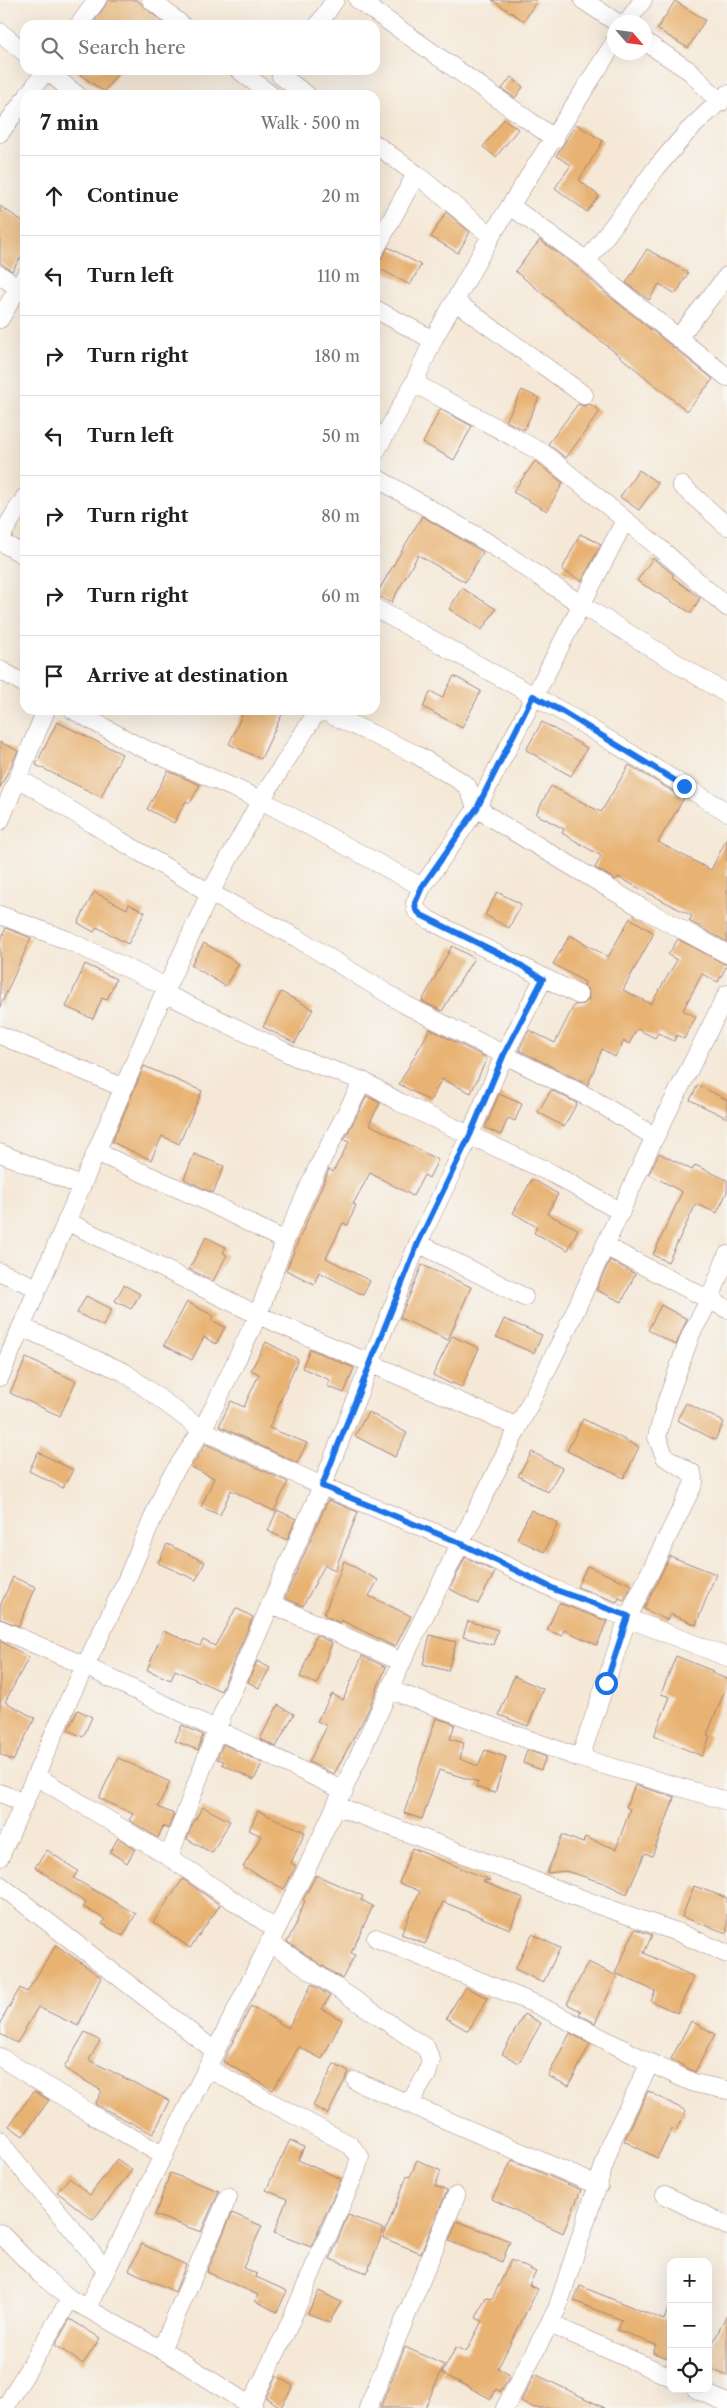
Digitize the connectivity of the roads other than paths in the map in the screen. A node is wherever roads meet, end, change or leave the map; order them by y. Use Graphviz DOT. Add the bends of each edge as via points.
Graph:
graph roads {
  1 [pos="97,0"];
  2 [pos="151,0"];
  3 [pos="336,0"];
  4 [pos="358,0"];
  5 [pos="583,0"];
  6 [pos="643,0"];
  7 [pos="632,15"];
  8 [pos="607,16"];
  9 [pos="83,20"];
  10 [pos="176,20"];
  11 [pos="322,20"];
  12 [pos="0,32"];
  13 [pos="652,46"];
  14 [pos="20,49"];
  15 [pos="607,54"];
  16 [pos="42,75"];
  17 [pos="52,75"];
  18 [pos="246,75"];
  19 [pos="282,75"];
  20 [pos="285,75"];
  21 [pos="32,90"];
  22 [pos="70,90"];
  23 [pos="265,90"];
  24 [pos="274,90"];
  25 [pos="302,90"];
  26 [pos="723,98"];
  27 [pos="20,106"];
  28 [pos="0,133"];
  29 [pos="555,139"];
  30 [pos="380,148"];
  31 [pos="416,174"];
  32 [pos="512,207"];
  33 [pos="491,236"];
  34 [pos="380,241"];
  35 [pos="587,261"];
  36 [pos="0,275"];
  37 [pos="727,276"];
  38 [pos="20,284"];
  39 [pos="20,289"];
  40 [pos="456,302"];
  41 [pos="380,312"];
  42 [pos="0,319"];
  43 [pos="678,338"];
  44 [pos="433,340"];
  45 [pos="727,377"];
  46 [pos="414,383"];
  47 [pos="584,395"];
  48 [pos="380,444"];
  49 [pos="380,480"];
  50 [pos="681,485"];
  51 [pos="20,506"];
  52 [pos="625,520"];
  53 [pos="727,526"];
  54 [pos="0,540"];
  55 [pos="20,553"];
  56 [pos="582,605"];
  57 [pos="727,607"];
  58 [pos="380,611"];
  59 [pos="0,670"];
  60 [pos="20,681"];
  61 [pos="727,694"];
  62 [pos="533,696"];
  63 [pos="44,715"];
  64 [pos="82,715"];
  65 [pos="317,715"];
  66 [pos="331,715"];
  67 [pos="18,778"];
  68 [pos="262,800"];
  69 [pos="477,808"];
  70 [pos="727,812"];
  71 [pos="0,821"];
  72 [pos="422,887"];
  73 [pos="210,893"];
  74 [pos="0,914"];
  75 [pos="727,954"];
  76 [pos="543,979"];
  77 [pos="166,990"];
  78 [pos="727,994"];
  79 [pos="579,995"];
  80 [pos="0,1035"];
  81 [pos="504,1054"];
  82 [pos="364,1081"];
  83 [pos="124,1088"];
  84 [pos="470,1135"];
  85 [pos="655,1138"];
  86 [pos="96,1152"];
  87 [pos="0,1154"];
  88 [pos="81,1186"];
  89 [pos="621,1212"];
  90 [pos="66,1221"];
  91 [pos="285,1241"];
  92 [pos="418,1243"];
  93 [pos="605,1246"];
  94 [pos="727,1254"];
  95 [pos="0,1272"];
  96 [pos="38,1288"];
  97 [pos="524,1297"];
  98 [pos="710,1299"];
  99 [pos="727,1309"];
  100 [pos="258,1315"];
  101 [pos="21,1327"];
  102 [pos="371,1364"];
  103 [pos="0,1377"];
  104 [pos="518,1427"];
  105 [pos="202,1430"];
  106 [pos="322,1486"];
  107 [pos="460,1543"];
  108 [pos="272,1604"];
  109 [pos="628,1616"];
  110 [pos="0,1629"];
  111 [pos="727,1656"];
  112 [pos="402,1662"];
  113 [pos="85,1666"];
  114 [pos="390,1690"];
  115 [pos="217,1730"];
  116 [pos="580,1758"];
  117 [pos="36,1776"];
  118 [pos="0,1793"];
  119 [pos="340,1798"];
  120 [pos="727,1801"];
  121 [pos="25,1803"];
  122 [pos="0,1857"];
  123 [pos="169,1857"];
  124 [pos="0,1885"];
  125 [pos="272,1936"];
  126 [pos="376,1938"];
  127 [pos="727,1954"];
  128 [pos="215,2051"];
  129 [pos="0,2057"];
  130 [pos="650,2063"];
  131 [pos="207,2068"];
  132 [pos="356,2081"];
  133 [pos="727,2090"];
  134 [pos="409,2104"];
  135 [pos="0,2140"];
  136 [pos="164,2156"];
  137 [pos="599,2186"];
  138 [pos="665,2195"];
  139 [pos="456,2196"];
  140 [pos="228,2197"];
  141 [pos="727,2226"];
  142 [pos="0,2233"];
  143 [pos="106,2270"];
  144 [pos="70,2299"];
  145 [pos="87,2308"];
  146 [pos="550,2324"];
  147 [pos="162,2350"];
  148 [pos="667,2376"];
  149 [pos="705,2393"];
  150 [pos="727,2403"];
  151 [pos="252,2407"];
  152 [pos="5,2408"];
  153 [pos="368,2408"];
  154 [pos="505,2408"];
  1 -- 9 [label="street"];
  2 -- 10 [label="street"];
  3 -- 11 [label="street"];
  4 -- 29 [label="street"];
  5 -- 8 [label="street"];
  6 -- 7 [label="street"];
  12 -- 14 [label="street"];
  13 -- 26 [label="street"];
  15 -- 29 [label="street"];
  16 -- 21 [label="street"];
  17 -- 22 [label="street"];
  18 -- 23 [label="street"];
  19 -- 24 [label="street"];
  20 -- 25 [label="street"];
  26 -- 35 [label="street" via="657,167"];
  27 -- 28 [label="street"];
  29 -- 32 [label="street"];
  30 -- 31 [label="street"];
  31 -- 33 [label="street"];
  31 -- 34 [label="street"];
  32 -- 33 [label="street"];
  32 -- 35 [label="street"];
  33 -- 40 [label="street"];
  35 -- 43 [label="street"];
  36 -- 38 [label="street"];
  37 -- 43 [label="street"];
  39 -- 42 [label="street"];
  40 -- 44 [label="street"];
  40 -- 47 [label="street"];
  41 -- 44 [label="street"];
  43 -- 45 [label="street"];
  44 -- 46 [label="street"];
  46 -- 48 [label="street"];
  46 -- 52 [label="street" via="543,453"];
  49 -- 56 [label="street" via="492,545"];
  50 -- 53 [label="street"];
  51 -- 54 [label="street"];
  52 -- 56 [label="street"];
  52 -- 57 [label="street"];
  54 -- 55 [label="street"];
  56 -- 61 [label="street"];
  56 -- 62 [label="street"];
  58 -- 62 [label="street"];
  59 -- 60 [label="street"];
  62 -- 69 [label="street"];
  62 -- 70 [label="street"];
  63 -- 67 [label="street"];
  64 -- 68 [label="street" via="136,745"];
  65 -- 68 [label="street"];
  66 -- 69 [label="street" via="415,754 457,779 467,786"];
  67 -- 71 [label="street"];
  67 -- 73 [label="street"];
  68 -- 72 [label="street"];
  68 -- 73 [label="street"];
  69 -- 72 [label="street"];
  69 -- 75 [label="street" via="642,908"];
  72 -- 76 [label="street" via="415,903 421,915"];
  73 -- 77 [label="street"];
  73 -- 81 [label="street" via="297,938 406,1005"];
  74 -- 77 [label="street" via="67,940"];
  76 -- 79 [label="street"];
  76 -- 81 [label="street"];
  77 -- 82 [label="street" via="296,1057"];
  77 -- 83 [label="street"];
  78 -- 85 [label="street"];
  80 -- 83 [label="street"];
  81 -- 84 [label="street"];
  81 -- 85 [label="street" via="592,1099"];
  82 -- 84 [label="street" via="399,1102"];
  82 -- 91 [label="street" via="317,1169"];
  83 -- 86 [label="street"];
  84 -- 89 [label="street" via="553,1174"];
  84 -- 92 [label="street"];
  85 -- 89 [label="street"];
  86 -- 88 [label="street"];
  86 -- 91 [label="street" via="204,1200"];
  87 -- 88 [label="street"];
  88 -- 90 [label="street"];
  89 -- 93 [label="street"];
  90 -- 96 [label="street"];
  90 -- 100 [label="street"];
  91 -- 100 [label="street"];
  92 -- 97 [label="street"];
  92 -- 102 [label="street"];
  93 -- 98 [label="street"];
  93 -- 104 [label="street"];
  94 -- 98 [label="street"];
  95 -- 96 [label="street"];
  96 -- 101 [label="street"];
  98 -- 99 [label="street"];
  98 -- 109 [label="street" via="691,1334 657,1436 665,1457 692,1473 694,1483"];
  100 -- 102 [label="street"];
  100 -- 105 [label="street"];
  101 -- 103 [label="street"];
  101 -- 105 [label="street" via="124,1372"];
  102 -- 104 [label="street"];
  102 -- 106 [label="street"];
  104 -- 107 [label="street"];
  105 -- 106 [label="street"];
  105 -- 113 [label="street" via="168,1480 124,1586"];
  106 -- 107 [label="street"];
  106 -- 108 [label="street"];
  107 -- 109 [label="street" via="556,1590"];
  107 -- 112 [label="street"];
  108 -- 112 [label="street"];
  108 -- 115 [label="street"];
  109 -- 111 [label="street"];
  109 -- 116 [label="street"];
  110 -- 113 [label="street"];
  112 -- 114 [label="street"];
  113 -- 115 [label="street"];
  113 -- 117 [label="street"];
  114 -- 116 [label="street"];
  114 -- 119 [label="street"];
  115 -- 119 [label="street"];
  115 -- 123 [label="street"];
  116 -- 120 [label="street"];
  117 -- 121 [label="street"];
  117 -- 123 [label="street"];
  118 -- 121 [label="street"];
  119 -- 125 [label="street"];
  119 -- 127 [label="street" via="598,1905 680,1933"];
  121 -- 122 [label="street"];
  123 -- 125 [label="street"];
  124 -- 128 [label="street"];
  125 -- 128 [label="street"];
  125 -- 134 [label="street" via="426,2048 432,2060"];
  126 -- 130 [label="street" via="540,2006"];
  128 -- 131 [label="street"];
  129 -- 136 [label="street"];
  130 -- 133 [label="street" via="694,2083"];
  130 -- 137 [label="street" via="618,2125"];
  131 -- 136 [label="street"];
  131 -- 151 [label="street" via="350,2145 360,2157"];
  132 -- 134 [label="street"];
  134 -- 137 [label="street"];
  135 -- 143 [label="street"];
  136 -- 143 [label="street"];
  137 -- 146 [label="street"];
  138 -- 141 [label="street"];
  139 -- 153 [label="street"];
  140 -- 147 [label="street"];
  142 -- 144 [label="street"];
  143 -- 145 [label="street"];
  144 -- 145 [label="street"];
  144 -- 152 [label="street"];
  145 -- 147 [label="street"];
  146 -- 148 [label="street"];
  146 -- 154 [label="street"];
  147 -- 151 [label="street"];
  149 -- 150 [label="street"];
}
